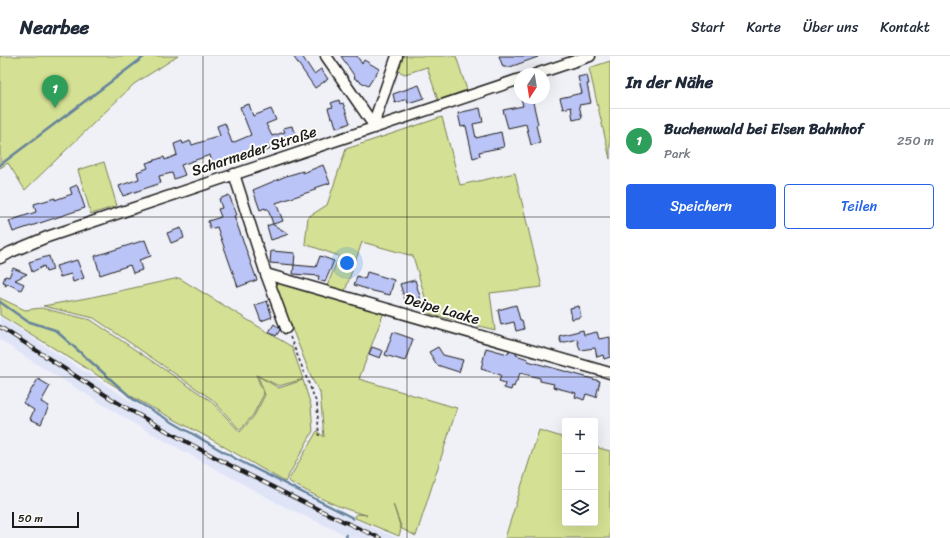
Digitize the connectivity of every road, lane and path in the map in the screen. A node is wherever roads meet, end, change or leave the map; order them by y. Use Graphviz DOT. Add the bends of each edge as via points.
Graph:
graph roads {
  1 [pos="326,56"];
  2 [pos="397,56"];
  3 [pos="590,56"];
  4 [pos="550,69"];
  5 [pos="514,81"];
  6 [pos="375,127"];
  7 [pos="234,174"];
  8 [pos="0,258"];
  9 [pos="266,274"];
  10 [pos="286,328"];
  11 [pos="610,373"];
  12 [pos="319,436"];
  1 -- 6 [label="street"];
  2 -- 6 [label="street" via="376,116"];
  3 -- 4 [label="street"];
  5 -- 6 [label="street, Scharmeder Straße"];
  6 -- 7 [label="street, Scharmeder Straße"];
  7 -- 8 [label="street, Scharmeder Straße" via="47,237"];
  7 -- 9 [label="street"];
  9 -- 10 [label="street"];
  9 -- 11 [label="street, Deipe Laake"];
  10 -- 12 [label="path" via="317,404"];
}
